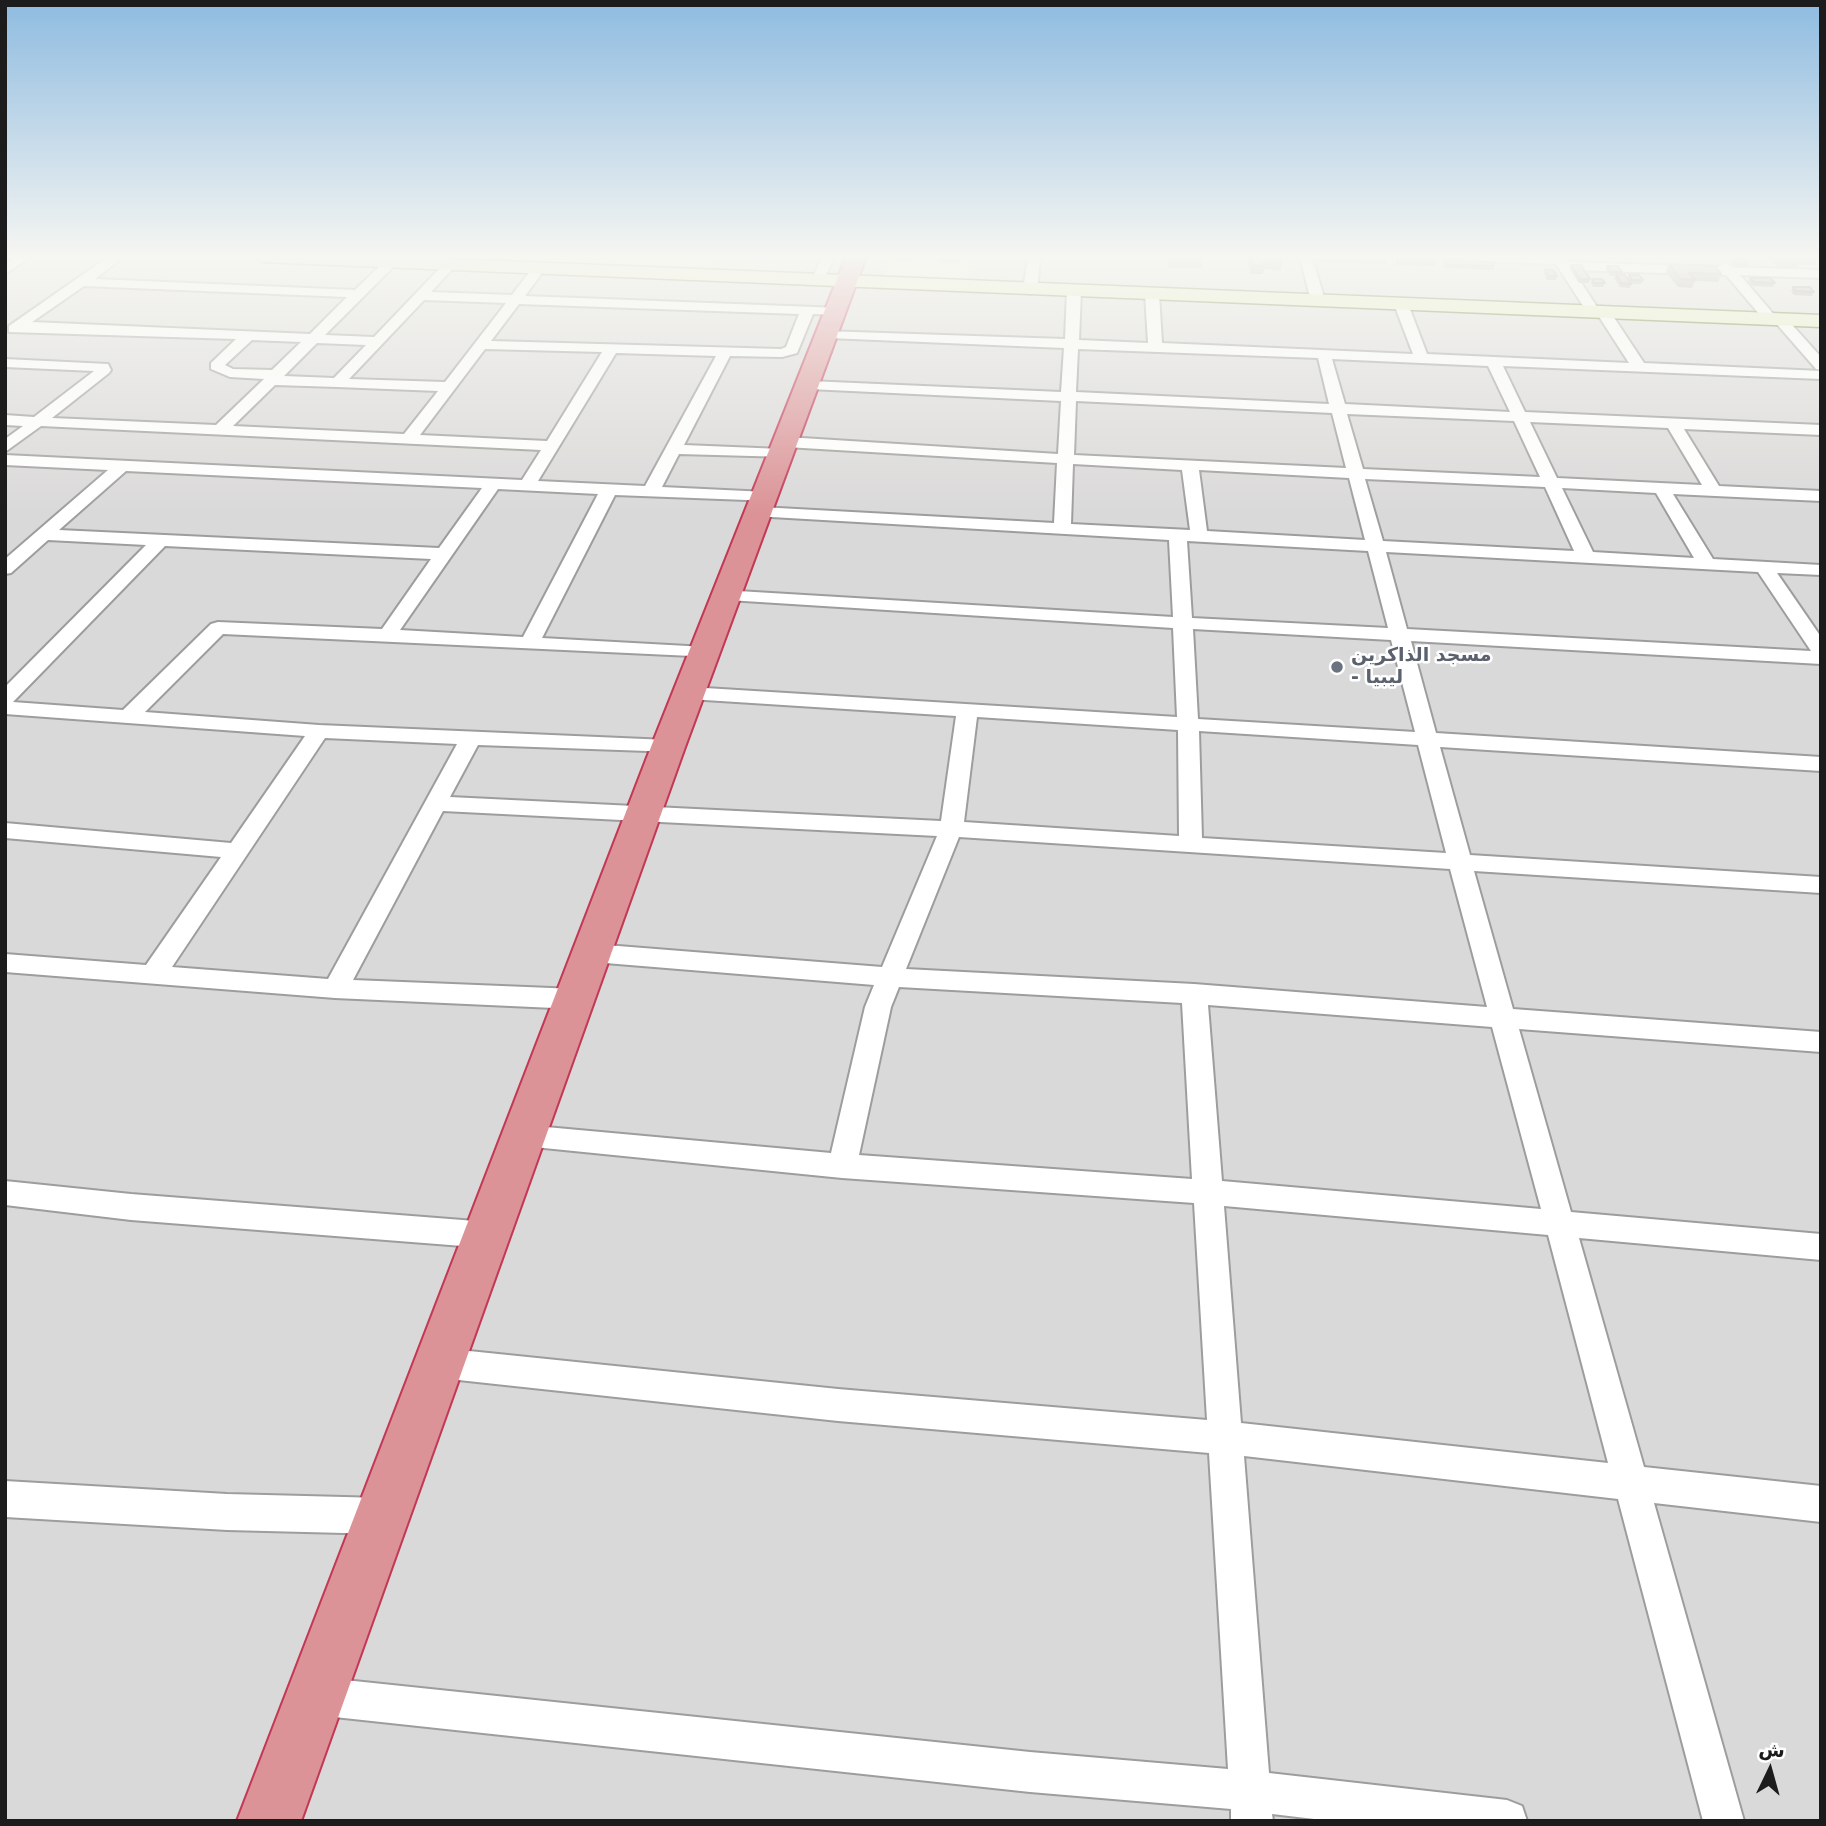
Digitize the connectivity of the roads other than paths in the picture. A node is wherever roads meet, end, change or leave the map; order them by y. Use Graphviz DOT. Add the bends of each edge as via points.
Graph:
graph roads {
  1 [pos="241,342"];
  2 [pos="312,342"];
  3 [pos="375,342"];
  4 [pos="483,342"];
  5 [pos="797,342"];
  6 [pos="819,342"];
  7 [pos="1064,342"];
  8 [pos="1155,342"];
  9 [pos="1416,342"];
  10 [pos="1621,342"];
  11 [pos="1798,342"];
  12 [pos="1072,344"];
  13 [pos="481,345"];
  14 [pos="1155,347"];
  15 [pos="611,349"];
  16 [pos="725,352"];
  17 [pos="1324,355"];
  18 [pos="1422,359"];
  19 [pos="1494,362"];
  20 [pos="5,363"];
  21 [pos="1821,366"];
  22 [pos="1639,367"];
  23 [pos="1821,374"];
  24 [pos="274,377"];
  25 [pos="337,383"];
  26 [pos="809,385"];
  27 [pos="449,387"];
  28 [pos="1069,399"];
  29 [pos="1338,411"];
  30 [pos="1521,418"];
  31 [pos="5,420"];
  32 [pos="38,422"];
  33 [pos="1672,424"];
  34 [pos="1821,430"];
  35 [pos="219,431"];
  36 [pos="315,435"];
  37 [pos="409,439"];
  38 [pos="552,446"];
  39 [pos="5,447"];
  40 [pos="784,448"];
  41 [pos="672,449"];
  42 [pos="1066,459"];
  43 [pos="5,460"];
  44 [pos="1189,465"];
  45 [pos="122,466"];
  46 [pos="282,473"];
  47 [pos="1354,473"];
  48 [pos="1552,483"];
  49 [pos="493,484"];
  50 [pos="527,485"];
  51 [pos="1661,488"];
  52 [pos="609,489"];
  53 [pos="651,491"];
  54 [pos="1714,491"];
  55 [pos="1821,496"];
  56 [pos="763,504"];
  57 [pos="1062,528"];
  58 [pos="44,535"];
  59 [pos="1178,535"];
  60 [pos="1199,535"];
  61 [pos="161,540"];
  62 [pos="1374,546"];
  63 [pos="443,554"];
  64 [pos="1586,556"];
  65 [pos="1707,564"];
  66 [pos="1764,567"];
  67 [pos="5,569"];
  68 [pos="1821,570"];
  69 [pos="728,594"];
  70 [pos="1183,623"];
  71 [pos="387,635"];
  72 [pos="1399,635"];
  73 [pos="531,642"];
  74 [pos="1821,652"];
  75 [pos="706,653"];
  76 [pos="1821,658"];
  77 [pos="689,693"];
  78 [pos="5,699"];
  79 [pos="5,708"];
  80 [pos="967,710"];
  81 [pos="128,717"];
  82 [pos="1188,725"];
  83 [pos="319,731"];
  84 [pos="471,738"];
  85 [pos="1428,740"];
  86 [pos="668,747"];
  87 [pos="1821,764"];
  88 [pos="436,803"];
  89 [pos="643,814"];
  90 [pos="951,829"];
  91 [pos="5,830"];
  92 [pos="1191,843"];
  93 [pos="239,851"];
  94 [pos="1460,862"];
  95 [pos="1821,885"];
  96 [pos="593,953"];
  97 [pos="5,963"];
  98 [pos="152,976"];
  99 [pos="888,977"];
  100 [pos="335,989"];
  101 [pos="1194,994"];
  102 [pos="576,999"];
  103 [pos="1504,1018"];
  104 [pos="1821,1042"];
  105 [pos="524,1137"];
  106 [pos="842,1166"];
  107 [pos="1207,1192"];
  108 [pos="5,1193"];
  109 [pos="1560,1224"];
  110 [pos="488,1235"];
  111 [pos="1821,1247"];
  112 [pos="440,1363"];
  113 [pos="1226,1438"];
  114 [pos="1632,1485"];
  115 [pos="5,1499"];
  116 [pos="1821,1504"];
  117 [pos="383,1516"];
  118 [pos="316,1696"];
  119 [pos="1252,1806"];
  120 [pos="269,1821"];
  121 [pos="1507,1821"];
  122 [pos="1724,1821"];
  1 -- 24 [label="street" via="216,366 230,373"];
  2 -- 24 [label="street"];
  3 -- 25 [label="street"];
  4 -- 13 [label="street"];
  5 -- 16 [label="street" via="787,353"];
  6 -- 26 [label="highway"];
  7 -- 12 [label="street"];
  8 -- 14 [label="street"];
  9 -- 18 [label="street"];
  10 -- 22 [label="street"];
  11 -- 21 [label="street"];
  12 -- 14 [label="street"];
  12 -- 28 [label="street"];
  13 -- 15 [label="street"];
  13 -- 27 [label="street"];
  14 -- 17 [label="street"];
  15 -- 16 [label="street"];
  15 -- 38 [label="street"];
  16 -- 41 [label="street"];
  17 -- 18 [label="street"];
  17 -- 29 [label="street"];
  18 -- 19 [label="street"];
  19 -- 22 [label="street"];
  19 -- 30 [label="street"];
  20 -- 32 [label="street" via="103,367 102,374"];
  22 -- 23 [label="street"];
  24 -- 25 [label="street"];
  24 -- 35 [label="street"];
  25 -- 27 [label="street"];
  26 -- 28 [label="street"];
  26 -- 40 [label="highway"];
  27 -- 37 [label="street"];
  28 -- 29 [label="street"];
  28 -- 42 [label="street"];
  29 -- 30 [label="street"];
  29 -- 47 [label="street"];
  30 -- 33 [label="street"];
  30 -- 48 [label="street"];
  31 -- 32 [label="street"];
  32 -- 35 [label="street"];
  32 -- 39 [label="street"];
  33 -- 34 [label="street"];
  33 -- 54 [label="street"];
  35 -- 36 [label="street"];
  36 -- 37 [label="street"];
  36 -- 46 [label="street"];
  37 -- 38 [label="street"];
  38 -- 50 [label="street"];
  40 -- 41 [label="street"];
  40 -- 42 [label="street"];
  40 -- 56 [label="highway"];
  41 -- 53 [label="street"];
  42 -- 44 [label="street"];
  42 -- 57 [label="street"];
  43 -- 45 [label="street"];
  44 -- 47 [label="street"];
  44 -- 60 [label="street"];
  45 -- 46 [label="street"];
  45 -- 58 [label="street"];
  46 -- 49 [label="street"];
  47 -- 48 [label="street"];
  47 -- 62 [label="street"];
  48 -- 51 [label="street"];
  48 -- 64 [label="street"];
  49 -- 50 [label="street"];
  49 -- 63 [label="street"];
  50 -- 52 [label="street"];
  51 -- 54 [label="street"];
  51 -- 65 [label="street"];
  52 -- 53 [label="street"];
  52 -- 73 [label="street"];
  53 -- 56 [label="street"];
  54 -- 55 [label="street"];
  56 -- 57 [label="street"];
  56 -- 69 [label="highway"];
  57 -- 59 [label="street"];
  58 -- 61 [label="street"];
  58 -- 67 [label="street"];
  59 -- 60 [label="street"];
  59 -- 70 [label="street"];
  60 -- 62 [label="street"];
  61 -- 63 [label="street"];
  61 -- 78 [label="street"];
  62 -- 64 [label="street"];
  62 -- 72 [label="street"];
  63 -- 71 [label="street"];
  64 -- 65 [label="street"];
  65 -- 66 [label="street"];
  66 -- 68 [label="street"];
  66 -- 74 [label="street"];
  69 -- 70 [label="street"];
  69 -- 75 [label="highway"];
  70 -- 72 [label="street"];
  70 -- 82 [label="street"];
  71 -- 73 [label="street"];
  71 -- 81 [label="street" via="218,628"];
  72 -- 76 [label="street"];
  72 -- 85 [label="street"];
  73 -- 75 [label="street"];
  75 -- 77 [label="highway"];
  77 -- 80 [label="street"];
  77 -- 86 [label="highway"];
  79 -- 81 [label="street"];
  80 -- 82 [label="street"];
  80 -- 90 [label="street"];
  81 -- 83 [label="street"];
  82 -- 85 [label="street"];
  82 -- 92 [label="street"];
  83 -- 84 [label="street"];
  83 -- 93 [label="street"];
  84 -- 86 [label="street"];
  84 -- 88 [label="street"];
  85 -- 87 [label="street"];
  85 -- 94 [label="street"];
  86 -- 89 [label="highway"];
  88 -- 89 [label="street"];
  88 -- 100 [label="street"];
  89 -- 90 [label="street"];
  89 -- 96 [label="highway"];
  90 -- 92 [label="street"];
  90 -- 99 [label="street"];
  91 -- 93 [label="street"];
  92 -- 94 [label="street"];
  93 -- 98 [label="street"];
  94 -- 95 [label="street"];
  94 -- 103 [label="street"];
  96 -- 99 [label="street"];
  96 -- 102 [label="highway"];
  97 -- 98 [label="street"];
  98 -- 100 [label="street"];
  99 -- 101 [label="street"];
  99 -- 106 [label="street" via="869,1038"];
  100 -- 102 [label="street"];
  101 -- 103 [label="street"];
  101 -- 107 [label="street"];
  102 -- 105 [label="highway"];
  103 -- 104 [label="street"];
  103 -- 109 [label="street"];
  105 -- 106 [label="street"];
  105 -- 110 [label="highway"];
  106 -- 107 [label="street"];
  107 -- 109 [label="street"];
  107 -- 113 [label="street"];
  108 -- 110 [label="street"];
  109 -- 111 [label="street"];
  109 -- 114 [label="street"];
  110 -- 112 [label="highway"];
  112 -- 113 [label="street" via="838,1405"];
  112 -- 117 [label="highway"];
  113 -- 114 [label="street"];
  113 -- 119 [label="street"];
  114 -- 116 [label="street"];
  114 -- 122 [label="street"];
  115 -- 117 [label="street"];
  117 -- 118 [label="highway"];
  118 -- 119 [label="street" via="1030,1772"];
  118 -- 120 [label="highway"];
  119 -- 121 [label="street"];
}
